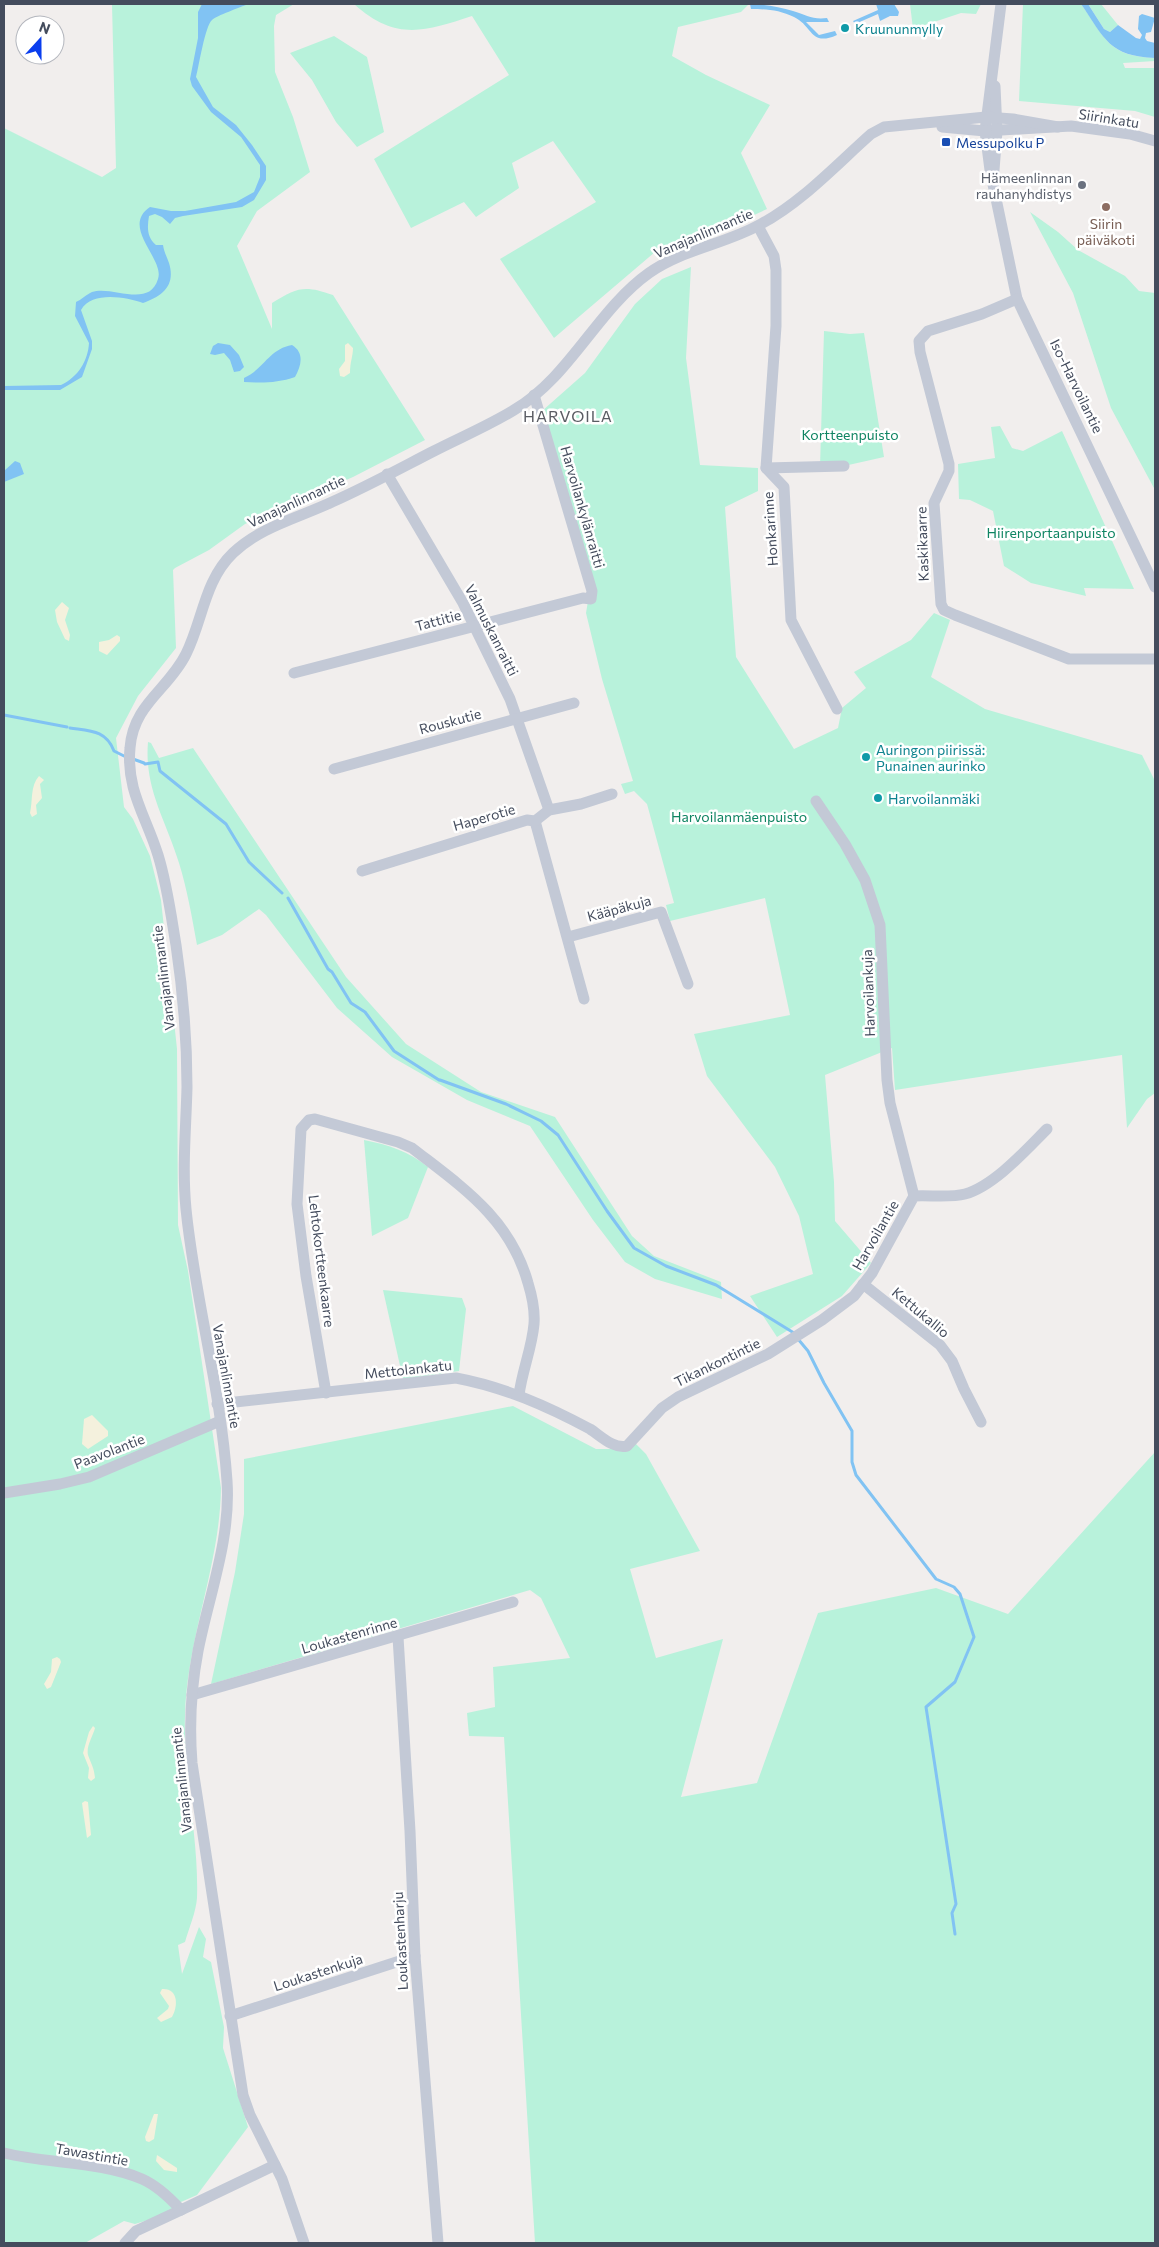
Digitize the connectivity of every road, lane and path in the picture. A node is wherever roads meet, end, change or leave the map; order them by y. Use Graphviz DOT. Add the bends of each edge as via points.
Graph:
graph roads {
  1 [pos="1002,4"];
  2 [pos="991,117"];
  3 [pos="925,124"];
  4 [pos="1058,127"];
  5 [pos="991,131"];
  6 [pos="1155,141"];
  7 [pos="758,226"];
  8 [pos="1017,298"];
  9 [pos="534,395"];
  10 [pos="844,466"];
  11 [pos="766,468"];
  12 [pos="387,474"];
  13 [pos="1155,587"];
  14 [pos="590,599"];
  15 [pos="474,626"];
  16 [pos="1155,659"];
  17 [pos="294,673"];
  18 [pos="574,703"];
  19 [pos="837,709"];
  20 [pos="518,718"];
  21 [pos="334,769"];
  22 [pos="612,794"];
  23 [pos="816,802"];
  24 [pos="549,810"];
  25 [pos="535,821"];
  26 [pos="362,870"];
  27 [pos="568,937"];
  28 [pos="688,984"];
  29 [pos="584,999"];
  30 [pos="1047,1129"];
  31 [pos="914,1196"];
  32 [pos="863,1284"];
  33 [pos="783,1344"];
  34 [pos="326,1393"];
  35 [pos="519,1395"];
  36 [pos="217,1404"];
  37 [pos="220,1420"];
  38 [pos="981,1422"];
  39 [pos="619,1447"];
  40 [pos="4,1493"];
  41 [pos="513,1602"];
  42 [pos="398,1637"];
  43 [pos="192,1695"];
  44 [pos="415,1956"];
  45 [pos="230,2016"];
  46 [pos="4,2153"];
  47 [pos="275,2165"];
  48 [pos="181,2210"];
  49 [pos="125,2243"];
  50 [pos="304,2243"];
  51 [pos="438,2243"];
  1 -- 2 [label="street, Iso-Harvoilantie"];
  2 -- 3 [label="street, Vanajanlinnantie"];
  2 -- 4 [label="street, Siirinkatu"];
  2 -- 5 [label="street, Iso-Harvoilantie"];
  3 -- 5 [label="street, Vanajanlinnantie"];
  3 -- 7 [label="street, Vanajanlinnantie" via="884,127 871,134 791,206"];
  4 -- 5 [label="street, Siirinkatu"];
  4 -- 6 [label="street, Siirinkatu" via="1130,134"];
  5 -- 8 [label="street, Iso-Harvoilantie" via="986,152"];
  7 -- 9 [label="street, Vanajanlinnantie" via="668,262 648,274 627,292"];
  7 -- 11 [label="street" via="774,256 776,270 776,326"];
  8 -- 13 [label="street, Iso-Harvoilantie"];
  8 -- 16 [label="street, Kaskikaarre" via="928,331 919,341 949,464 949,471 934,503 941,604 944,610 955,615 1069,659"];
  9 -- 12 [label="street, Vanajanlinnantie" via="503,416"];
  9 -- 14 [label="street, Harvoilankylänraitti" via="592,591"];
  10 -- 11 [label="street"];
  11 -- 19 [label="street, Honkarinne" via="784,488 791,620"];
  12 -- 15 [label="street, Valmuskanraitti"];
  12 -- 36 [label="street, Vanajanlinnantie" via="252,536 229,556 212,581 185,658 144,708 135,723 130,742 129,772 136,800 158,853 175,938 186,1048 183,1146 186,1206"];
  14 -- 15 [label="street, Tattitie" via="583,598"];
  15 -- 17 [label="street, Tattitie"];
  15 -- 20 [label="street, Valmuskanraitti"];
  18 -- 20 [label="street, Rouskutie"];
  20 -- 21 [label="street, Rouskutie"];
  20 -- 24 [label="street, Valmuskanraitti"];
  22 -- 24 [label="street, Haperotie"];
  23 -- 31 [label="street, Harvoilankuja" via="865,880 880,925 887,1080"];
  24 -- 25 [label="street, Haperotie"];
  25 -- 26 [label="street, Haperotie" via="527,820 474,835"];
  25 -- 27 [label="street"];
  27 -- 28 [label="street, Kääpäkuja" via="661,912"];
  27 -- 29 [label="street"];
  30 -- 31 [label="street, Harvoilantie" via="1014,1162 978,1188 964,1194"];
  31 -- 32 [label="street, Harvoilantie"];
  32 -- 33 [label="street, Harvoilantie" via="854,1296 822,1320"];
  32 -- 38 [label="street, Kettukallio" via="940,1345 952,1361"];
  33 -- 39 [label="street, Tikankontintie" via="678,1397 662,1408 632,1442"];
  34 -- 35 [label="street, Mettolankatu" via="456,1378"];
  34 -- 35 [label="street, Lehtokortteenkaarre" via="297,1204 301,1129 309,1120 315,1119 412,1148 487,1209 502,1227 522,1262 534,1316"];
  34 -- 36 [label="street, Mettolankatu"];
  35 -- 39 [label="street, Mettolankatu"];
  36 -- 37 [label="street, Vanajanlinnantie"];
  37 -- 40 [label="street, Paavolantie" via="89,1477"];
  37 -- 43 [label="street, Vanajanlinnantie" via="228,1484 225,1532 198,1650"];
  41 -- 42 [label="street, Loukastenrinne"];
  42 -- 43 [label="street, Loukastenrinne"];
  42 -- 44 [label="street, Loukastenharju"];
  43 -- 45 [label="street, Vanajanlinnantie" via="190,1741 195,1790"];
  44 -- 45 [label="street, Loukastenkuja"];
  44 -- 51 [label="street, Loukastenharju"];
  45 -- 47 [label="street, Vanajanlinnantie" via="243,2095"];
  46 -- 48 [label="street, Tawastintie" via="120,2171 164,2192"];
  47 -- 48 [label="street"];
  47 -- 50 [label="street, Vanajanlinnantie"];
  48 -- 49 [label="street" via="136,2231"];
}
